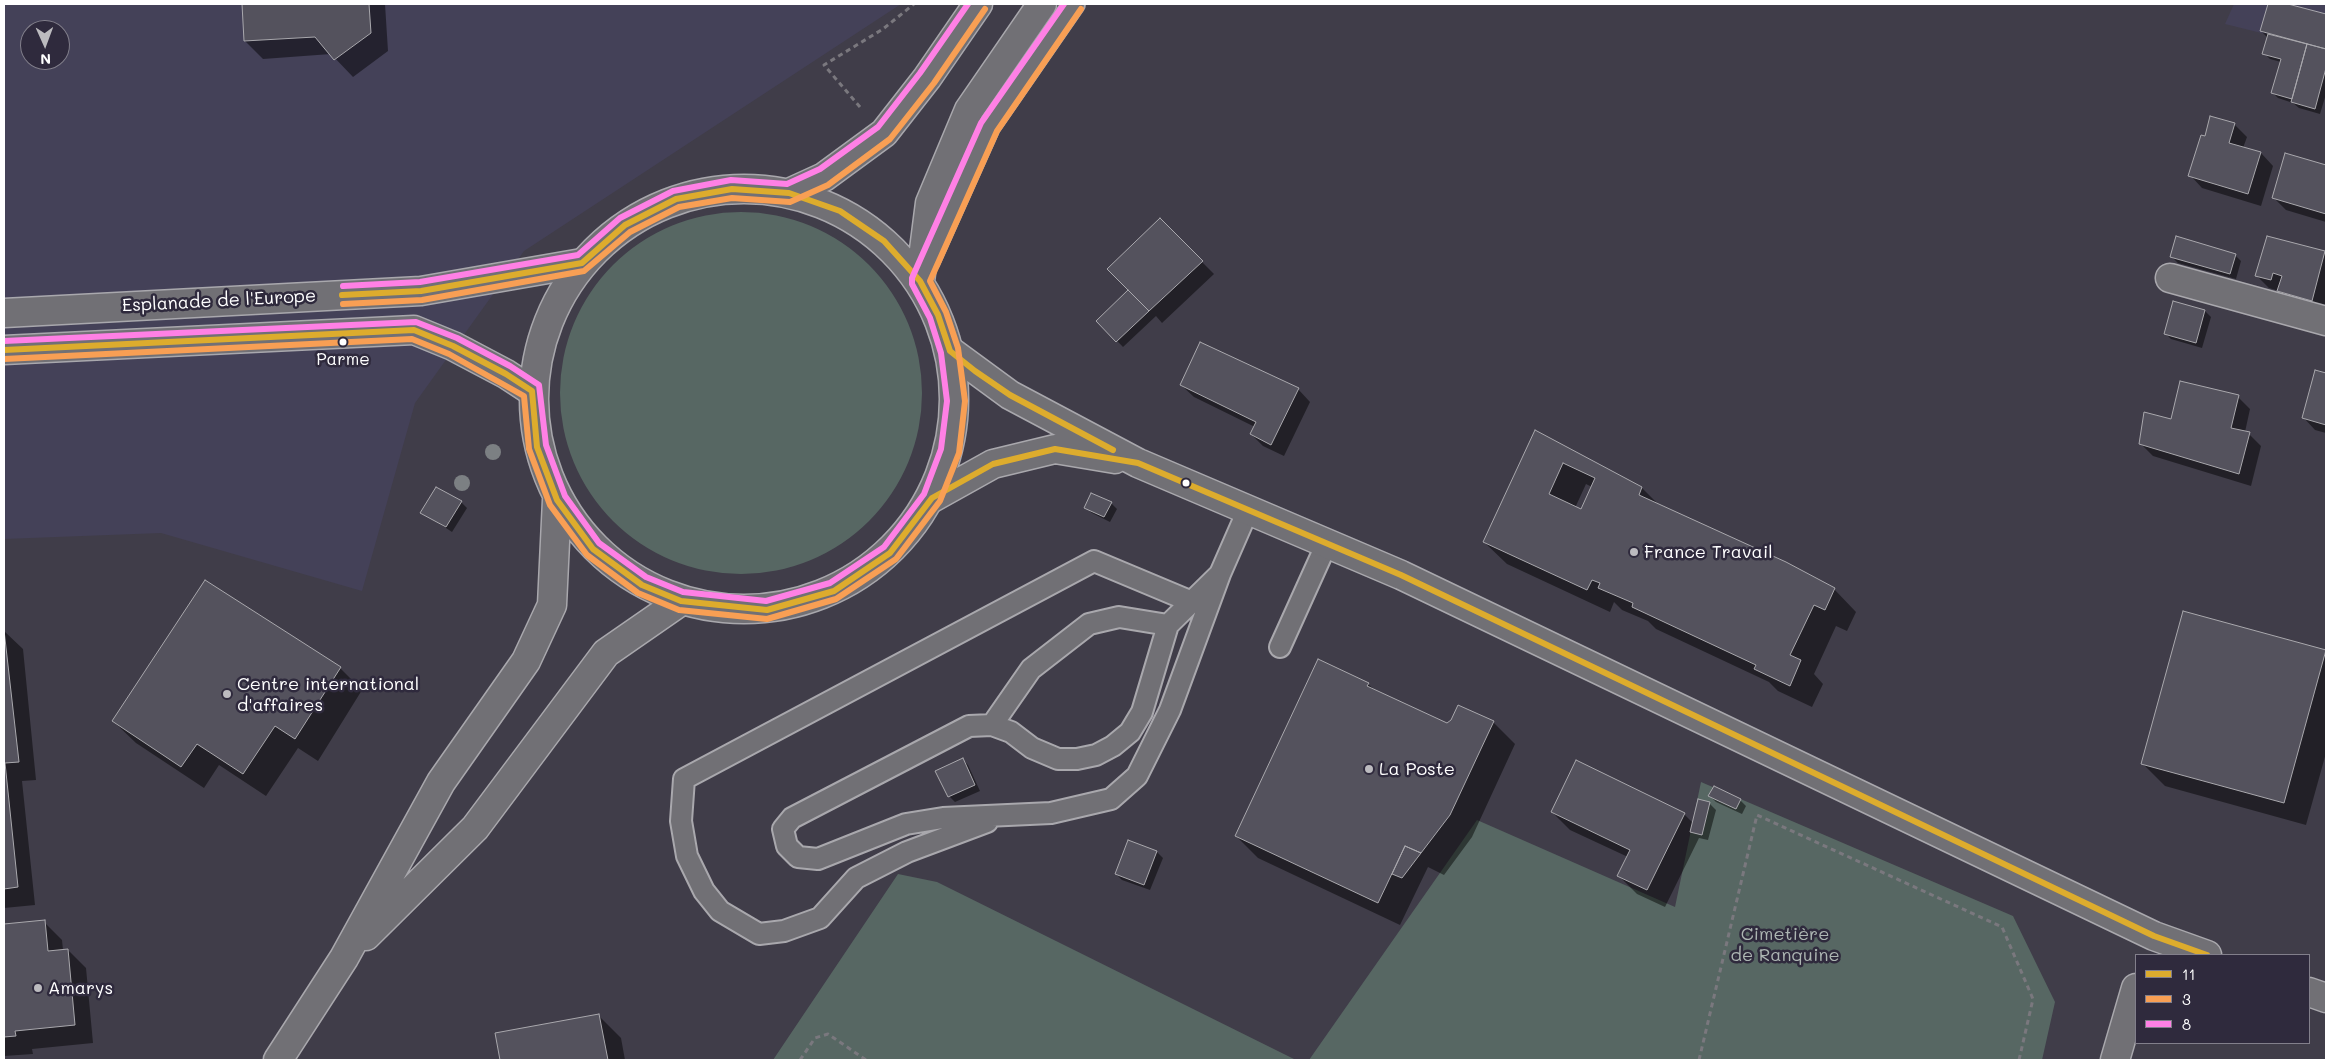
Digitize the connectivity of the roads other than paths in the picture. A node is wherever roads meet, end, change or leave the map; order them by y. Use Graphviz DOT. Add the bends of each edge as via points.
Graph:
graph roads {
  1 [pos="978,4"];
  2 [pos="1042,4"];
  3 [pos="1074,4"];
  4 [pos="789,194"];
  5 [pos="582,263"];
  6 [pos="2170,278"];
  7 [pos="920,281"];
  8 [pos="4,312"];
  9 [pos="2326,321"];
  10 [pos="4,350"];
  11 [pos="950,351"];
  12 [pos="532,391"];
  13 [pos="1138,463"];
  14 [pos="932,498"];
  15 [pos="557,500"];
  16 [pos="1248,510"];
  17 [pos="1327,544"];
  18 [pos="1220,574"];
  19 [pos="681,601"];
  20 [pos="1192,602"];
  21 [pos="1168,625"];
  22 [pos="1280,647"];
  23 [pos="992,725"];
  24 [pos="1005,816"];
  25 [pos="2150,946"];
  26 [pos="2201,954"];
  27 [pos="344,958"];
  28 [pos="2135,991"];
  29 [pos="2310,992"];
  30 [pos="2326,998"];
  31 [pos="278,1060"];
  32 [pos="2115,1060"];
  1 -- 4 [label="main road" via="884,133 824,177"];
  2 -- 7 [label="main road" via="969,110 930,203"];
  3 -- 7 [label="lane" via="989,127"];
  4 -- 5 [label="main road" via="732,189 676,200 625,225"];
  4 -- 7 [label="main road" via="840,211 884,241"];
  5 -- 8 [label="main road, Esplanade de l'Europe" via="421,290"];
  5 -- 12 [label="main road" via="556,302 539,345"];
  6 -- 9 [label="main road"];
  7 -- 11 [label="main road" via="938,314"];
  10 -- 12 [label="main road" via="414,330 453,346"];
  11 -- 13 [label="main road" via="1010,395"];
  11 -- 14 [label="main road" via="956,401 950,451"];
  12 -- 15 [label="main road" via="537,447"];
  13 -- 14 [label="main road" via="1055,449 993,464"];
  13 -- 16 [label="main road"];
  14 -- 19 [label="main road" via="890,553 834,591 767,610"];
  15 -- 19 [label="main road" via="593,549 642,585"];
  15 -- 27 [label="main road" via="552,605 526,661 441,782"];
  16 -- 17 [label="main road"];
  16 -- 18 [label="lane"];
  17 -- 22 [label="lane"];
  17 -- 25 [label="main road" via="1410,580"];
  18 -- 20 [label="lane"];
  18 -- 24 [label="lane" via="1170,710 1137,776 1111,799 1051,813"];
  19 -- 27 [label="main road" via="606,653 476,828"];
  20 -- 21 [label="lane"];
  20 -- 24 [label="lane" via="1094,561 684,779 680,821 687,856 704,890 720,911 759,934 784,931 820,918 856,878 907,852"];
  21 -- 23 [label="lane" via="1118,617 1089,624 1031,668"];
  21 -- 23 [label="lane" via="1142,712 1130,732 1113,746 1096,755 1058,759"];
  23 -- 24 [label="lane" via="968,726 792,818 783,829 787,846 798,857 818,859 906,824 943,818"];
  25 -- 26 [label="main road"];
  27 -- 31 [label="main road"];
  28 -- 32 [label="main road"];
  29 -- 30 [label="main road"];
}
